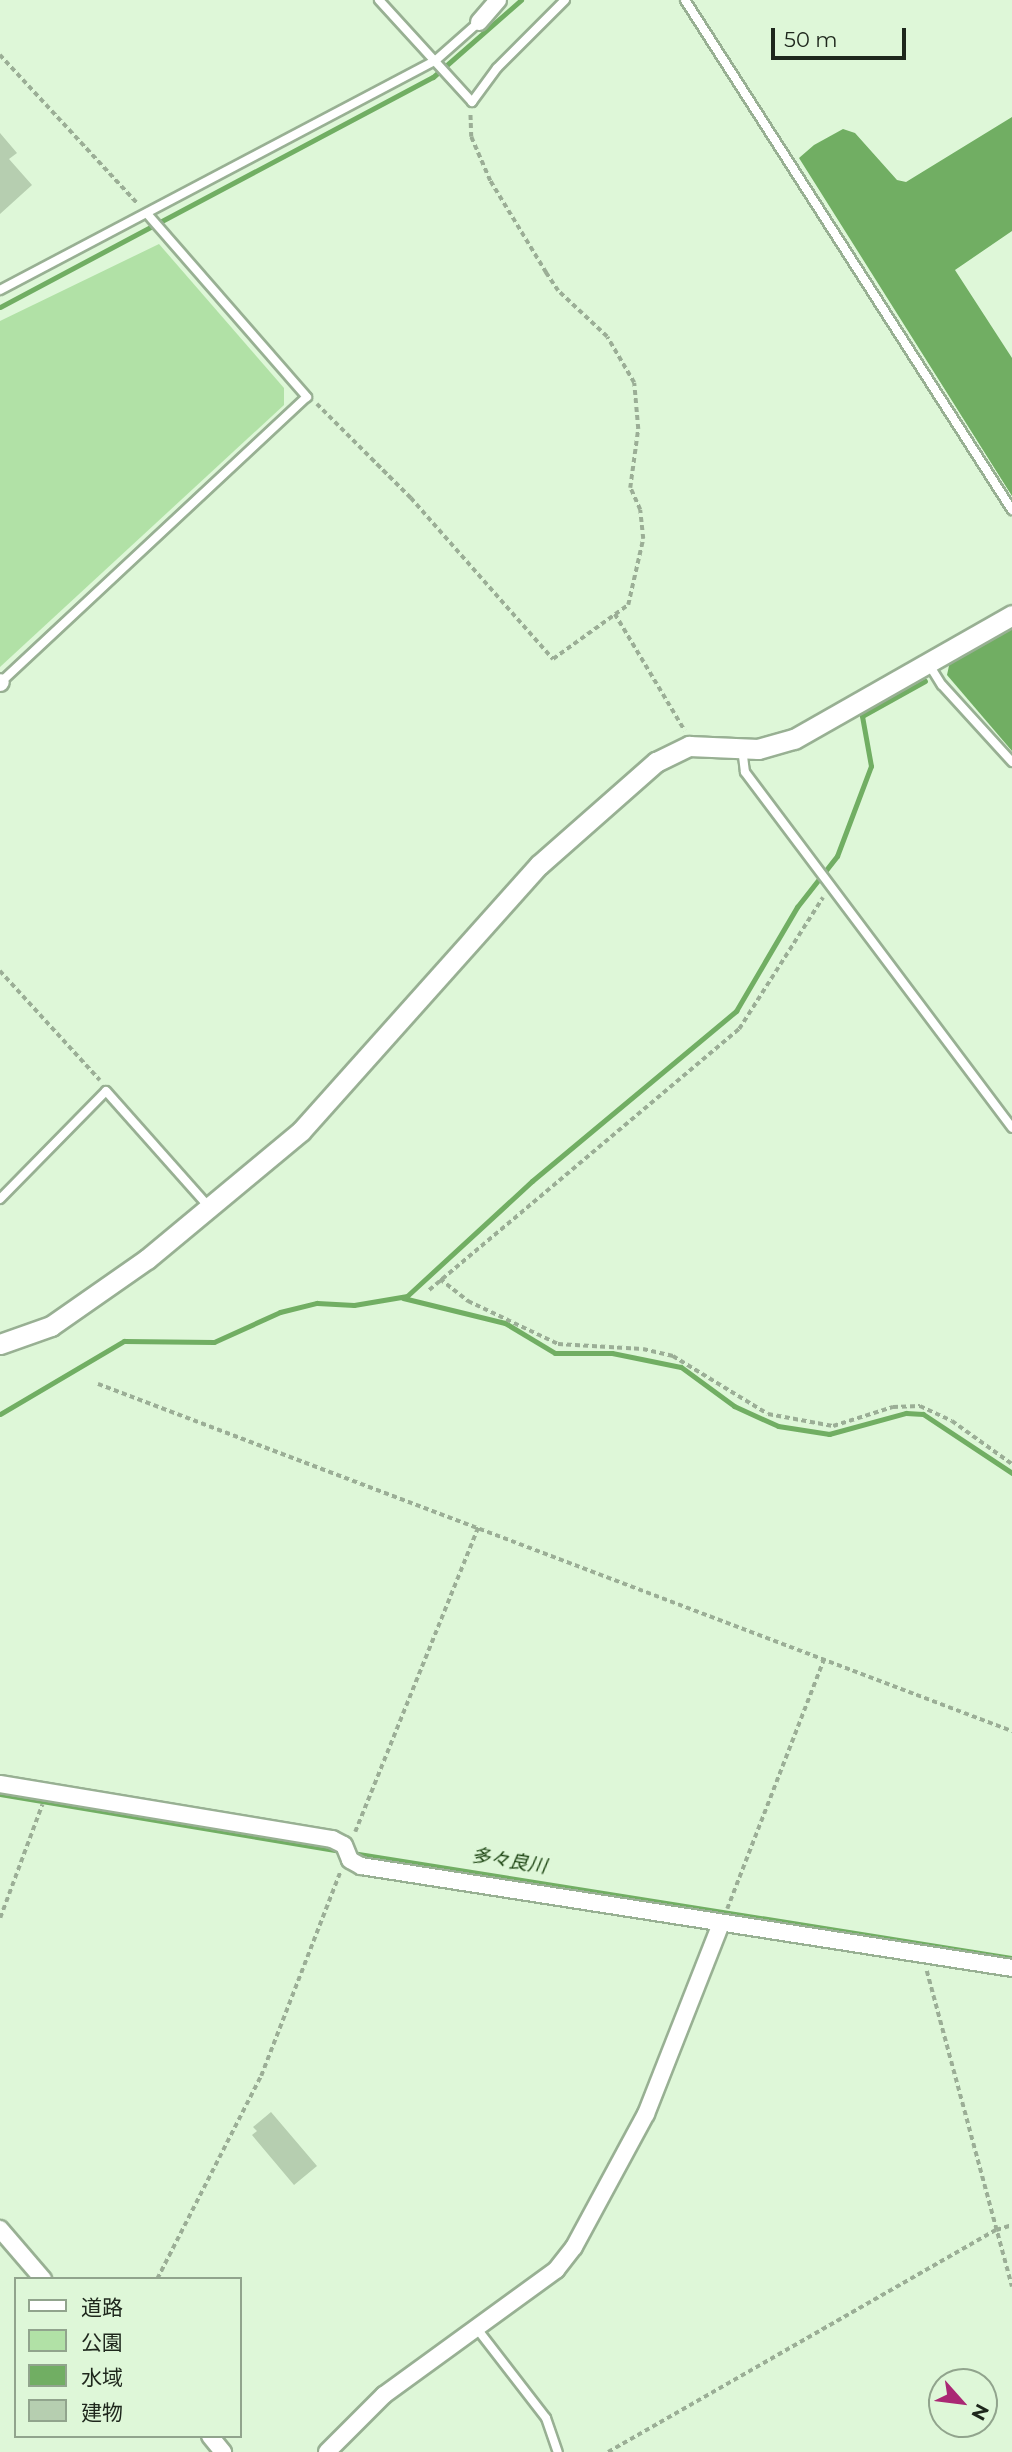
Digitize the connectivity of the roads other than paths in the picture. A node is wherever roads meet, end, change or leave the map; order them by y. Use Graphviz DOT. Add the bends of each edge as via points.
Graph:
graph roads {
  1 [pos="379,0"];
  2 [pos="498,0"];
  3 [pos="565,0"];
  4 [pos="685,0"];
  5 [pos="479,22"];
  6 [pos="436,60"];
  7 [pos="150,217"];
  8 [pos="0,290"];
  9 [pos="1012,510"];
  10 [pos="1012,615"];
  11 [pos="928,663"];
  12 [pos="0,682"];
  13 [pos="742,748"];
  14 [pos="1012,762"];
  15 [pos="1012,1128"];
  16 [pos="0,1199"];
  17 [pos="210,1208"];
  18 [pos="0,1344"];
  19 [pos="0,1784"];
  20 [pos="721,1924"];
  21 [pos="1012,1968"];
  22 [pos="0,2229"];
  23 [pos="41,2277"];
  24 [pos="478,2330"];
  25 [pos="212,2438"];
  26 [pos="223,2452"];
  27 [pos="327,2452"];
  28 [pos="558,2452"];
  1 -- 6 [label="lane"];
  2 -- 5 [label="street"];
  3 -- 6 [label="lane" via="497,68 472,102"];
  4 -- 9 [label="lane"];
  5 -- 6 [label="lane"];
  6 -- 7 [label="lane"];
  7 -- 8 [label="lane"];
  7 -- 12 [label="lane" via="307,397"];
  10 -- 11 [label="street"];
  11 -- 13 [label="street" via="794,739 769,748"];
  11 -- 14 [label="lane" via="942,685"];
  13 -- 15 [label="lane" via="745,772"];
  13 -- 17 [label="street" via="689,746 664,756 632,780 539,865 322,1110"];
  16 -- 17 [label="lane" via="106,1091"];
  17 -- 18 [label="street" via="51,1326"];
  19 -- 20 [label="street" via="332,1839 362,1867"];
  20 -- 21 [label="street"];
  20 -- 24 [label="street" via="646,2114 574,2247 556,2270"];
  22 -- 23 [label="street"];
  24 -- 27 [label="street" via="384,2395"];
  24 -- 28 [label="lane" via="546,2418"];
  25 -- 26 [label="street"];
}
